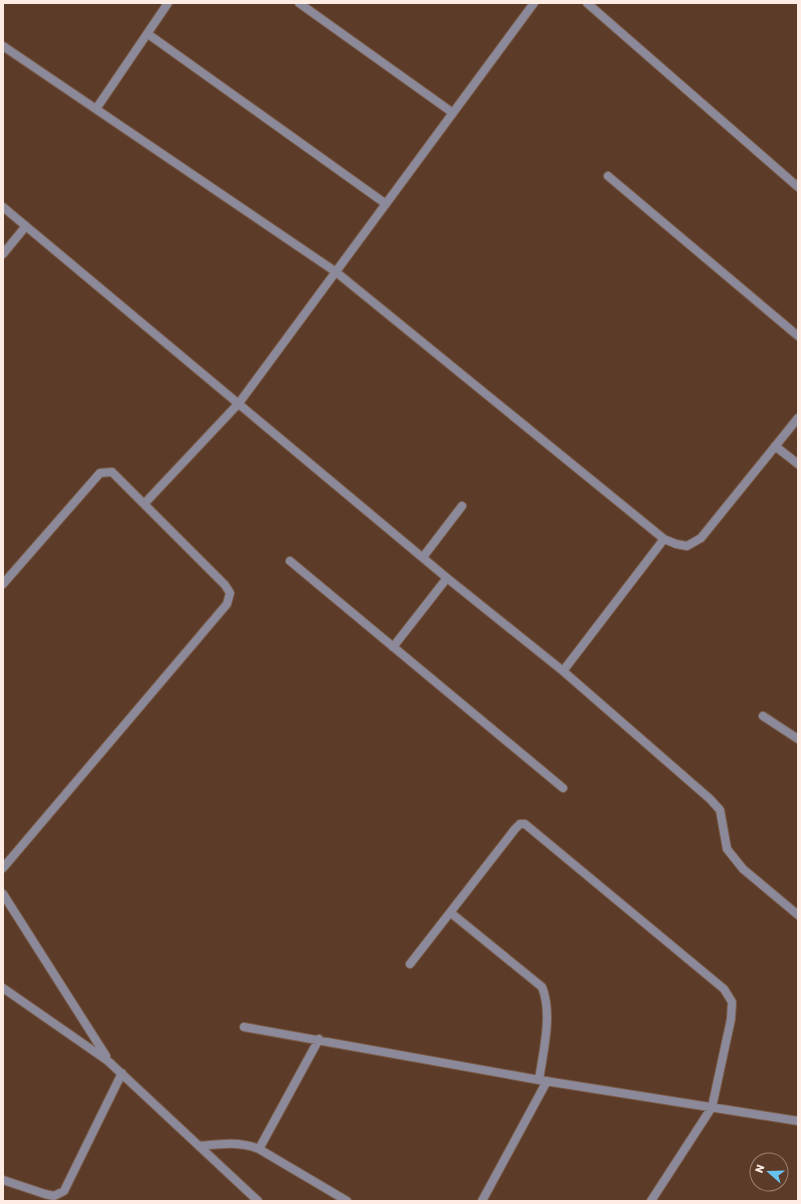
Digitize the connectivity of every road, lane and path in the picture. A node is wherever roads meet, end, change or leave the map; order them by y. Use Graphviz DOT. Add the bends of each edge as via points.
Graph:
graph roads {
  1 [pos="299,3"];
  2 [pos="534,3"];
  3 [pos="587,3"];
  4 [pos="164,4"];
  5 [pos="148,34"];
  6 [pos="3,46"];
  7 [pos="96,109"];
  8 [pos="453,113"];
  9 [pos="608,176"];
  10 [pos="798,187"];
  11 [pos="386,204"];
  12 [pos="3,207"];
  13 [pos="26,226"];
  14 [pos="3,254"];
  15 [pos="336,272"];
  16 [pos="798,336"];
  17 [pos="240,403"];
  18 [pos="798,418"];
  19 [pos="775,446"];
  20 [pos="798,464"];
  21 [pos="144,504"];
  22 [pos="462,506"];
  23 [pos="664,539"];
  24 [pos="423,557"];
  25 [pos="290,561"];
  26 [pos="447,578"];
  27 [pos="3,584"];
  28 [pos="393,647"];
  29 [pos="563,672"];
  30 [pos="763,716"];
  31 [pos="798,739"];
  32 [pos="563,788"];
  33 [pos="3,868"];
  34 [pos="3,894"];
  35 [pos="452,913"];
  36 [pos="798,915"];
  37 [pos="410,964"];
  38 [pos="3,988"];
  39 [pos="244,1027"];
  40 [pos="319,1039"];
  41 [pos="108,1060"];
  42 [pos="122,1073"];
  43 [pos="543,1080"];
  44 [pos="712,1107"];
  45 [pos="798,1121"];
  46 [pos="199,1146"];
  47 [pos="259,1149"];
  48 [pos="3,1180"];
  49 [pos="258,1201"];
  50 [pos="348,1201"];
  51 [pos="482,1201"];
  52 [pos="651,1201"];
  1 -- 8 [label="street"];
  2 -- 8 [label="street"];
  3 -- 10 [label="street"];
  4 -- 5 [label="street"];
  5 -- 7 [label="street"];
  5 -- 11 [label="street"];
  6 -- 7 [label="street"];
  7 -- 15 [label="street"];
  8 -- 11 [label="street"];
  9 -- 16 [label="street"];
  11 -- 15 [label="street"];
  12 -- 13 [label="street"];
  13 -- 14 [label="street"];
  13 -- 17 [label="street"];
  15 -- 17 [label="street"];
  15 -- 23 [label="street"];
  17 -- 21 [label="street"];
  17 -- 24 [label="street"];
  18 -- 19 [label="street"];
  19 -- 20 [label="street"];
  19 -- 23 [label="street" via="701,538 687,546"];
  21 -- 27 [label="street" via="112,472 100,473"];
  21 -- 33 [label="street" via="225,585 230,593 227,604"];
  22 -- 24 [label="street"];
  23 -- 29 [label="street"];
  24 -- 26 [label="street"];
  25 -- 28 [label="street"];
  26 -- 28 [label="street"];
  26 -- 29 [label="street"];
  28 -- 32 [label="street"];
  29 -- 36 [label="street" via="710,799 720,810 727,849 743,869"];
  30 -- 31 [label="street"];
  34 -- 41 [label="street"];
  35 -- 37 [label="street"];
  35 -- 43 [label="street" via="542,987 547,998 548,1013"];
  35 -- 44 [label="street" via="515,828 525,824 724,989 732,1002 731,1019"];
  38 -- 41 [label="street"];
  39 -- 40 [label="street"];
  40 -- 43 [label="street"];
  40 -- 47 [label="street"];
  41 -- 42 [label="street"];
  42 -- 46 [label="street"];
  42 -- 48 [label="street" via="64,1191 54,1196"];
  43 -- 44 [label="street"];
  43 -- 51 [label="street"];
  44 -- 45 [label="street"];
  44 -- 52 [label="street"];
  46 -- 47 [label="street" via="222,1143 246,1144"];
  46 -- 49 [label="street"];
  47 -- 50 [label="street"];
}
